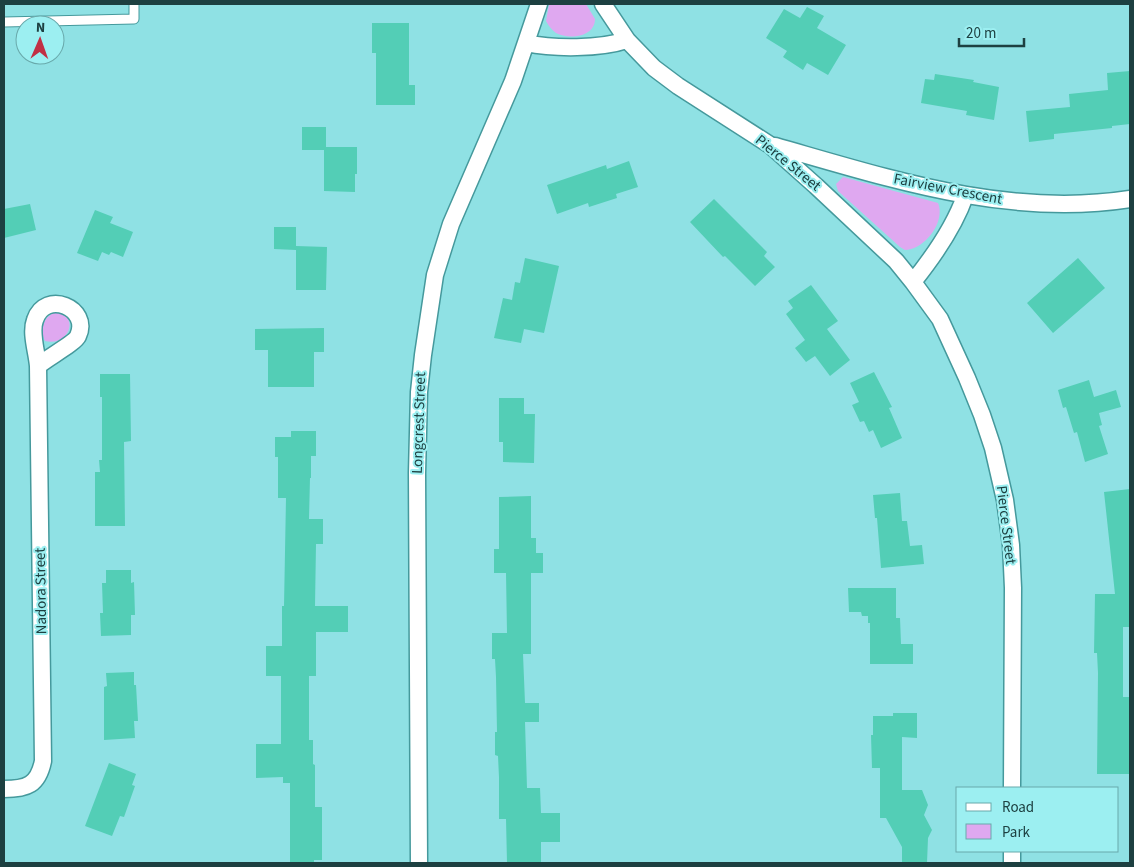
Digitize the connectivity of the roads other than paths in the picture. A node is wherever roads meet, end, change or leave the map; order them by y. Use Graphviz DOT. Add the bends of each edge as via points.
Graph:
graph roads {
  1 [pos="134,4"];
  2 [pos="539,4"];
  3 [pos="603,4"];
  4 [pos="4,22"];
  5 [pos="627,40"];
  6 [pos="526,43"];
  7 [pos="770,145"];
  8 [pos="965,196"];
  9 [pos="1130,199"];
  10 [pos="913,282"];
  11 [pos="38,366"];
  12 [pos="1012,787"];
  13 [pos="4,789"];
  14 [pos="419,863"];
  1 -- 4 [label="lane" via="134,19"];
  2 -- 6 [label="street, Longcrest Street"];
  3 -- 5 [label="street, Pierce Street"];
  5 -- 6 [label="street" via="612,45 587,46"];
  5 -- 7 [label="street, Pierce Street" via="643,58 678,86"];
  6 -- 14 [label="street, Longcrest Street" via="448,232 435,275 422,355 417,473"];
  7 -- 8 [label="street, Fairview Crescent"];
  7 -- 10 [label="street, Pierce Street" via="896,261"];
  8 -- 9 [label="street, Fairview Crescent" via="1053,204"];
  8 -- 10 [label="street" via="960,211"];
  10 -- 12 [label="street, Pierce Street" via="940,319 967,378 993,448 1005,500 1013,588"];
  11 -- 13 [label="street, Nadora Street" via="43,761 40,773 26,787"];
}
